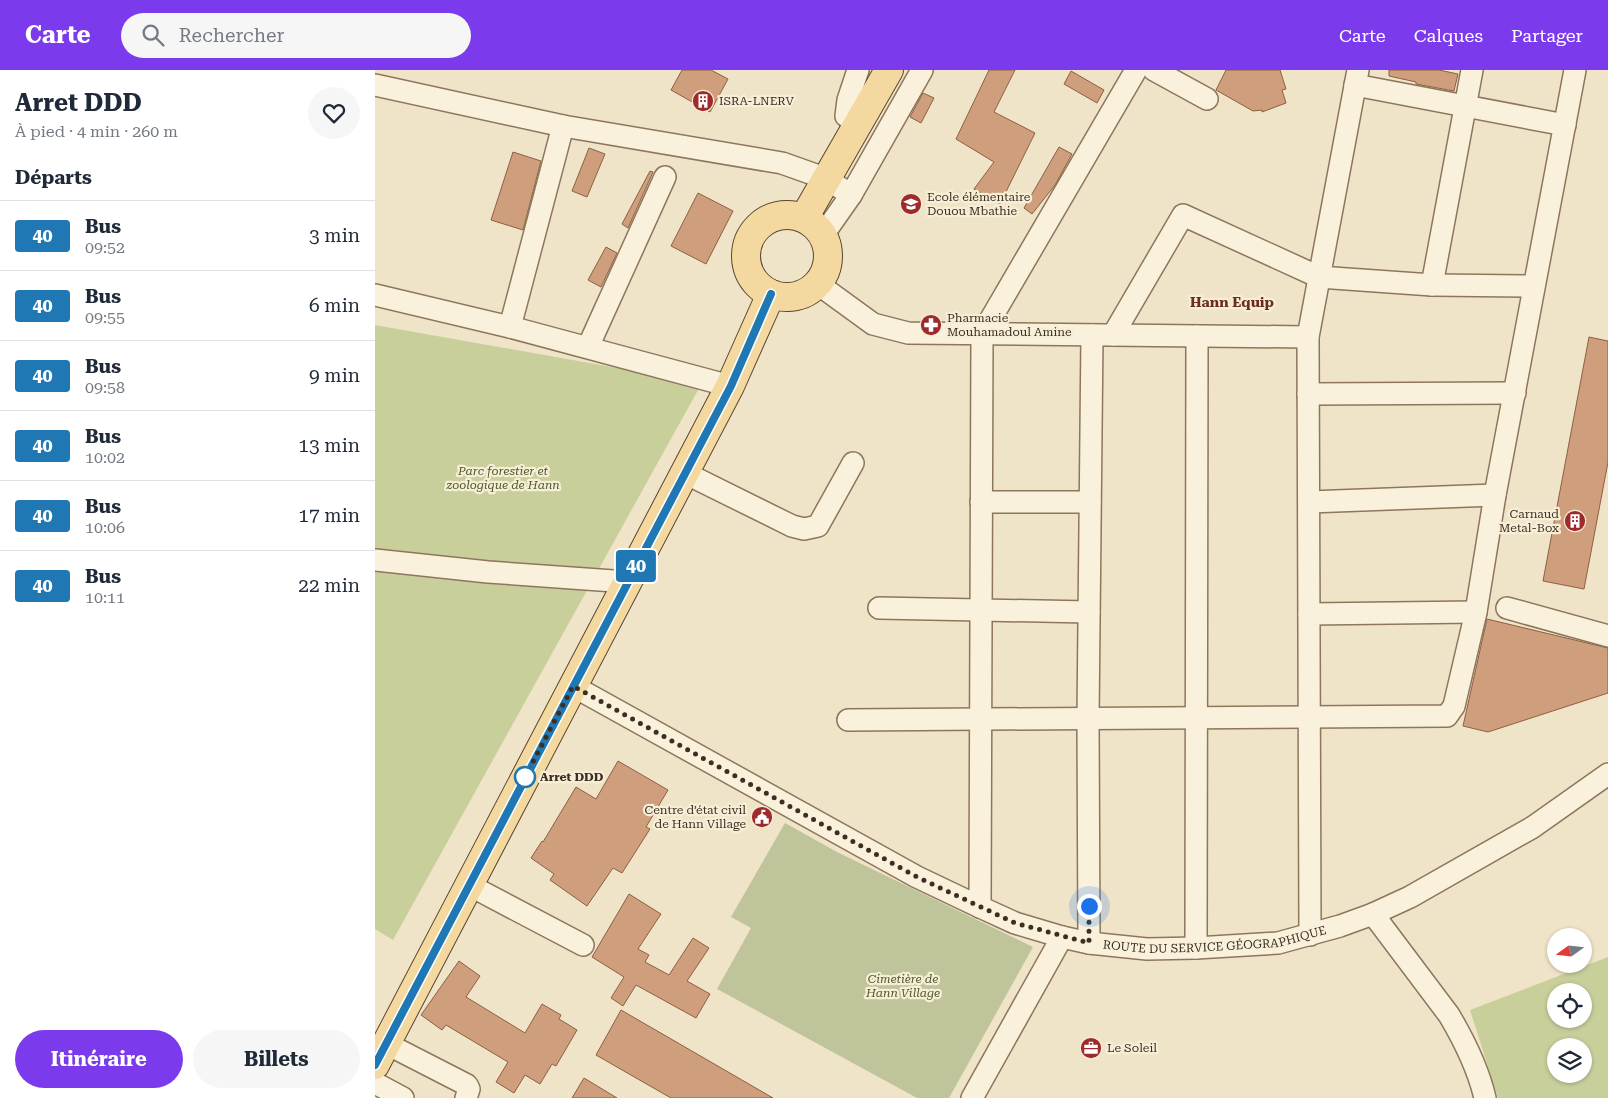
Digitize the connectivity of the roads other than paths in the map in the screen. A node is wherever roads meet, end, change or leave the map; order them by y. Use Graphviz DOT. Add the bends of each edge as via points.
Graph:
graph roads {
  1 [pos="858,70"];
  2 [pos="889,70"];
  3 [pos="922,70"];
  4 [pos="1136,70"];
  5 [pos="1154,70"];
  6 [pos="1472,70"];
  7 [pos="1575,70"];
  8 [pos="1356,77"];
  9 [pos="375,85"];
  10 [pos="1207,99"];
  11 [pos="1465,106"];
  12 [pos="1565,125"];
  13 [pos="563,126"];
  14 [pos="858,126"];
  15 [pos="665,177"];
  16 [pos="827,178"];
  17 [pos="851,195"];
  18 [pos="814,226"];
  19 [pos="1319,277"];
  20 [pos="818,284"];
  21 [pos="1432,285"];
  22 [pos="1534,286"];
  23 [pos="771,294"];
  24 [pos="375,295"];
  25 [pos="510,327"];
  26 [pos="981,334"];
  27 [pos="1092,335"];
  28 [pos="1113,335"];
  29 [pos="1197,336"];
  30 [pos="1308,337"];
  31 [pos="588,347"];
  32 [pos="731,386"];
  33 [pos="1515,393"];
  34 [pos="1308,394"];
  35 [pos="853,463"];
  36 [pos="685,473"];
  37 [pos="1495,495"];
  38 [pos="981,502"];
  39 [pos="1090,502"];
  40 [pos="1309,502"];
  41 [pos="375,560"];
  42 [pos="628,582"];
  43 [pos="879,608"];
  44 [pos="1507,608"];
  45 [pos="981,610"];
  46 [pos="1089,612"];
  47 [pos="1476,612"];
  48 [pos="1309,614"];
  49 [pos="1608,636"];
  50 [pos="573,686"];
  51 [pos="1309,717"];
  52 [pos="1196,718"];
  53 [pos="981,719"];
  54 [pos="1088,719"];
  55 [pos="848,720"];
  56 [pos="1608,774"];
  57 [pos="469,885"];
  58 [pos="980,907"];
  59 [pos="1373,914"];
  60 [pos="1310,935"];
  61 [pos="1062,937"];
  62 [pos="1089,943"];
  63 [pos="583,945"];
  64 [pos="1195,948"];
  65 [pos="381,1054"];
  66 [pos="375,1084"];
  67 [pos="403,1098"];
  68 [pos="466,1098"];
  69 [pos="972,1098"];
  70 [pos="1485,1098"];
  1 -- 14 [label="street" via="846,116"];
  2 -- 14 [label="main road"];
  3 -- 17 [label="street"];
  4 -- 26 [label="street"];
  5 -- 10 [label="street"];
  6 -- 11 [label="street"];
  7 -- 12 [label="street"];
  8 -- 11 [label="street"];
  8 -- 19 [label="street"];
  9 -- 13 [label="street"];
  11 -- 12 [label="street"];
  11 -- 21 [label="street"];
  12 -- 22 [label="street"];
  13 -- 16 [label="street" via="782,163"];
  13 -- 25 [label="street"];
  14 -- 16 [label="main road"];
  15 -- 31 [label="street"];
  16 -- 17 [label="street"];
  16 -- 18 [label="main road"];
  17 -- 18 [label="street"];
  18 -- 20 [label="main road" via="828,247 829,260"];
  18 -- 23 [label="main road" via="793,214 783,214 762,222 749,239 746,250 749,271 754,281"];
  19 -- 21 [label="street"];
  19 -- 28 [label="street" via="1183,215"];
  19 -- 30 [label="street"];
  20 -- 23 [label="main road" via="796,297"];
  20 -- 26 [label="street" via="873,324 907,333"];
  21 -- 22 [label="street"];
  22 -- 33 [label="street"];
  23 -- 32 [label="main road"];
  24 -- 25 [label="street"];
  25 -- 31 [label="street"];
  26 -- 27 [label="street"];
  26 -- 38 [label="street"];
  27 -- 28 [label="street"];
  27 -- 39 [label="street"];
  28 -- 29 [label="street"];
  29 -- 30 [label="street"];
  29 -- 52 [label="street"];
  30 -- 34 [label="street"];
  31 -- 32 [label="street"];
  32 -- 36 [label="main road"];
  33 -- 34 [label="street"];
  33 -- 37 [label="street"];
  34 -- 40 [label="street"];
  35 -- 36 [label="street" via="818,526 803,529"];
  36 -- 42 [label="main road"];
  37 -- 40 [label="street"];
  37 -- 47 [label="street"];
  38 -- 39 [label="street"];
  38 -- 45 [label="street"];
  39 -- 46 [label="street"];
  40 -- 48 [label="street"];
  41 -- 42 [label="street"];
  42 -- 50 [label="main road"];
  43 -- 45 [label="street"];
  44 -- 49 [label="street"];
  45 -- 46 [label="street"];
  45 -- 53 [label="street"];
  46 -- 54 [label="street"];
  47 -- 48 [label="street"];
  47 -- 51 [label="street" via="1454,706 1447,716"];
  48 -- 51 [label="street"];
  50 -- 57 [label="main road"];
  50 -- 58 [label="street, ROUTE DU SERVICE GÉOGRAPHIQUE" via="917,877"];
  51 -- 52 [label="street"];
  51 -- 60 [label="street"];
  52 -- 54 [label="street"];
  52 -- 64 [label="street"];
  53 -- 54 [label="street"];
  53 -- 55 [label="street"];
  53 -- 58 [label="street"];
  54 -- 62 [label="street"];
  56 -- 59 [label="street, ROUTE DU SERVICE GÉOGRAPHIQUE" via="1533,827 1411,897"];
  57 -- 63 [label="street"];
  57 -- 65 [label="main road"];
  58 -- 61 [label="street, ROUTE DU SERVICE GÉOGRAPHIQUE" via="1015,923"];
  59 -- 60 [label="street, ROUTE DU SERVICE GÉOGRAPHIQUE"];
  59 -- 70 [label="street" via="1456,1027 1476,1066"];
  60 -- 64 [label="street, ROUTE DU SERVICE GÉOGRAPHIQUE" via="1277,943"];
  61 -- 62 [label="street, ROUTE DU SERVICE GÉOGRAPHIQUE"];
  61 -- 69 [label="street"];
  62 -- 64 [label="street, ROUTE DU SERVICE GÉOGRAPHIQUE" via="1147,949"];
  65 -- 68 [label="street" via="467,1085"];
  66 -- 67 [label="street"];
}
